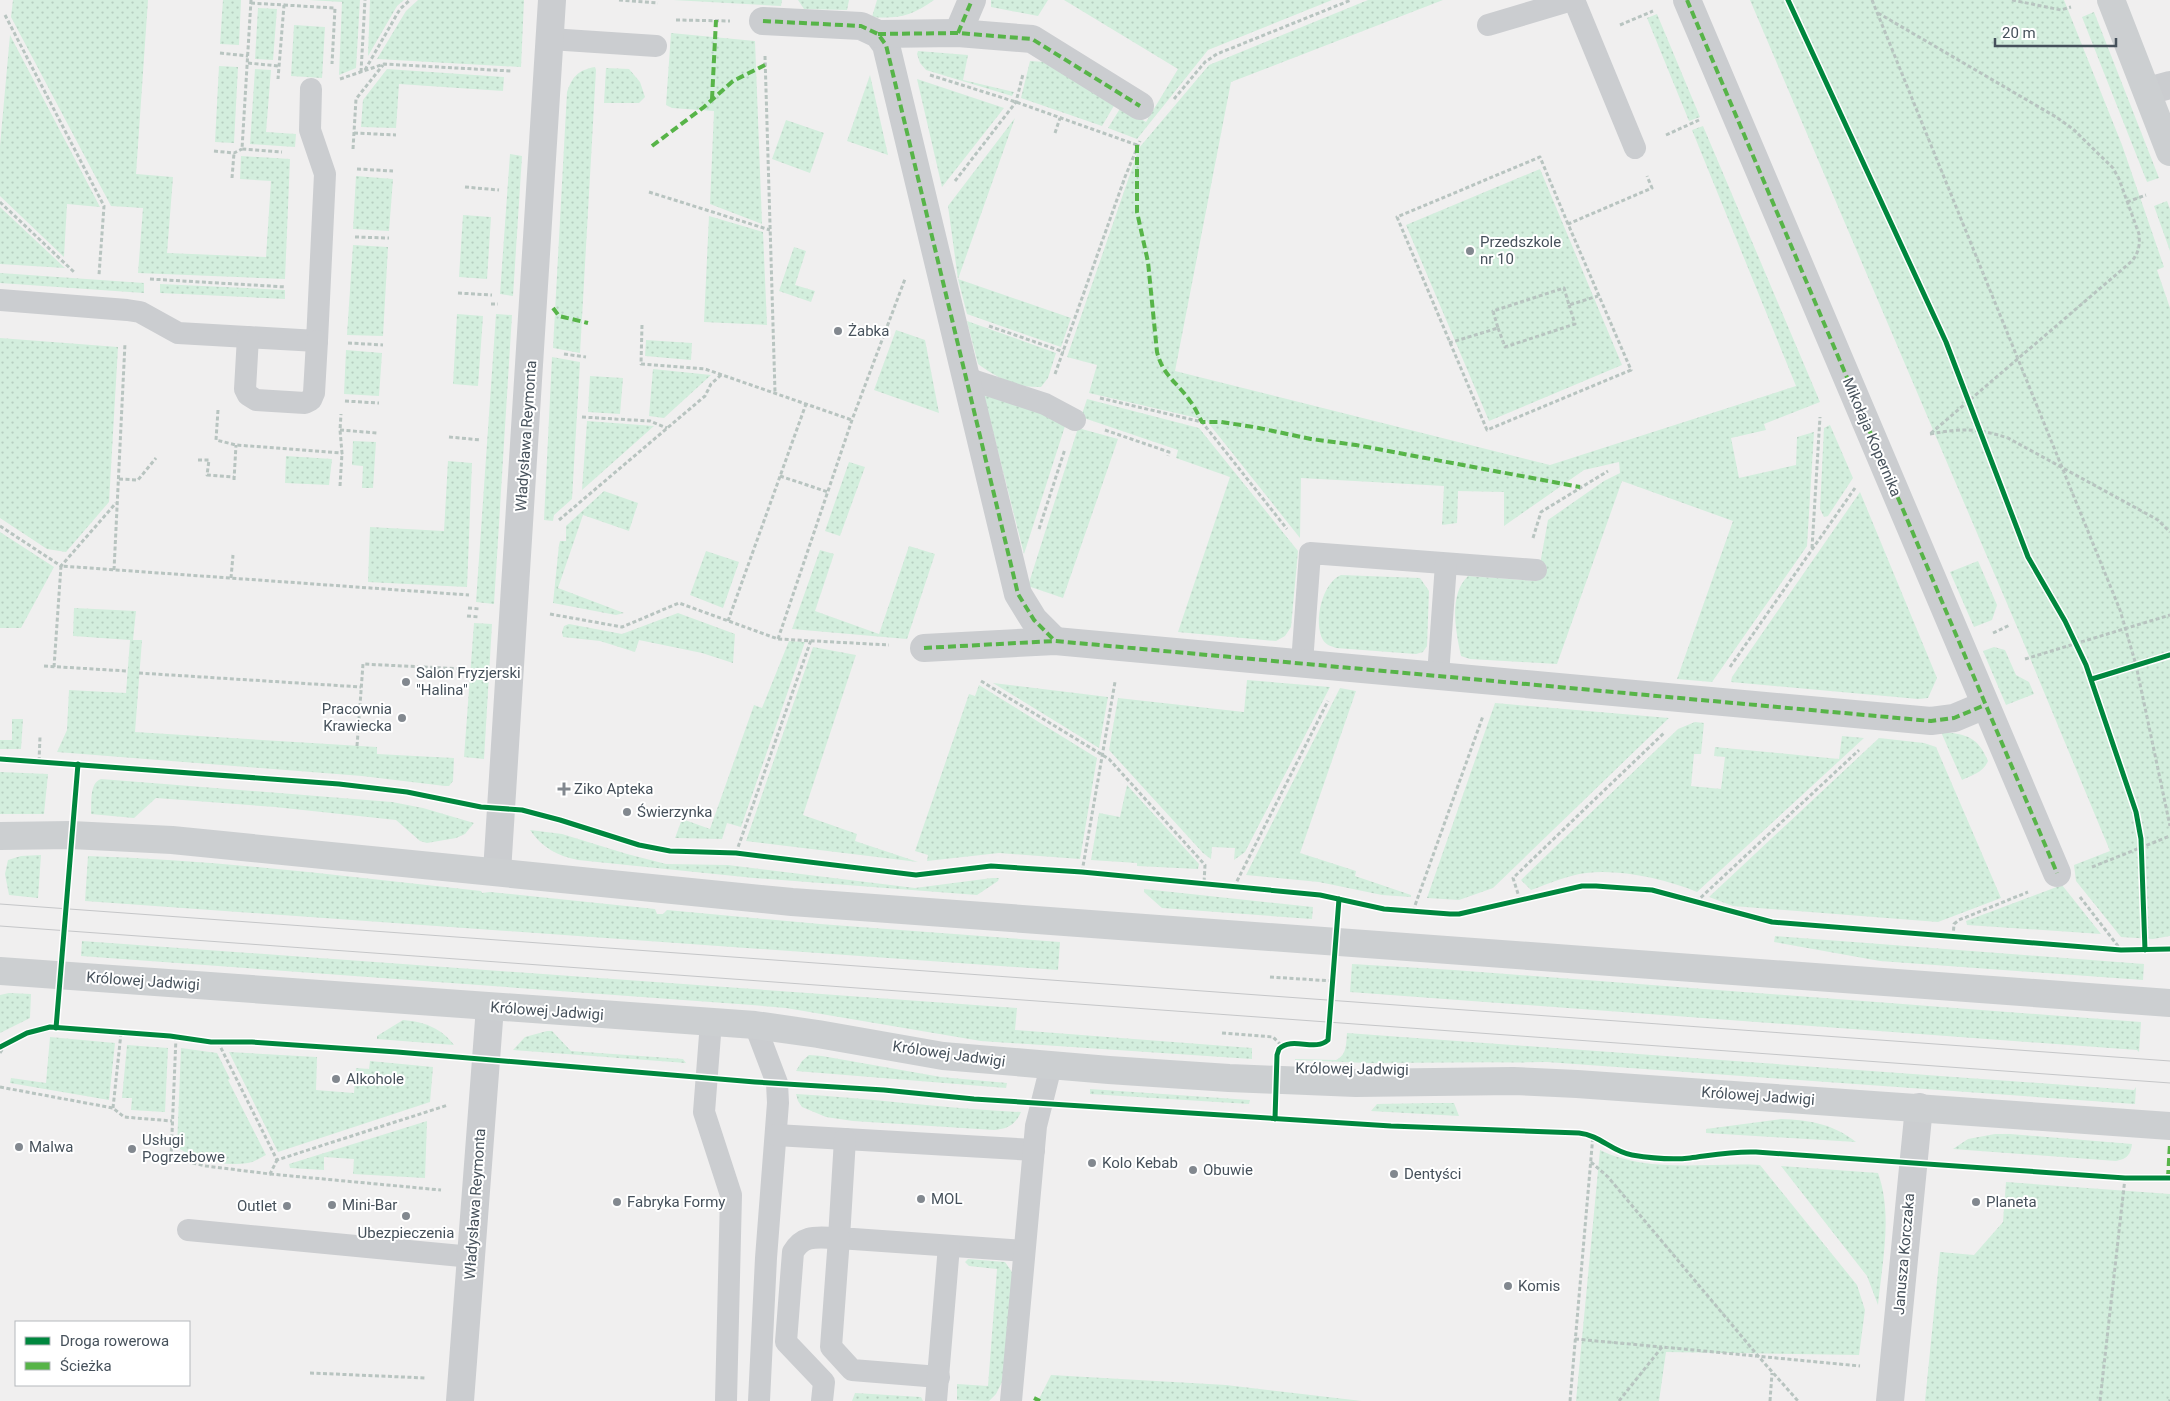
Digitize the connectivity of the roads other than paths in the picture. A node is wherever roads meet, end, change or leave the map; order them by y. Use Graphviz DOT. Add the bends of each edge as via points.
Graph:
graph roads {
  1 [pos="552,0"];
  2 [pos="972,0"];
  3 [pos="1573,0"];
  4 [pos="1687,0"];
  5 [pos="2111,0"];
  6 [pos="763,21"];
  7 [pos="1488,25"];
  8 [pos="958,33"];
  9 [pos="878,34"];
  10 [pos="550,39"];
  11 [pos="656,46"];
  12 [pos="321,86"];
  13 [pos="2159,88"];
  14 [pos="1140,106"];
  15 [pos="1635,148"];
  16 [pos="2170,152"];
  17 [pos="0,300"];
  18 [pos="248,337"];
  19 [pos="316,341"];
  20 [pos="966,378"];
  21 [pos="1075,420"];
  22 [pos="1446,564"];
  23 [pos="1529,570"];
  24 [pos="1055,641"];
  25 [pos="924,648"];
  26 [pos="1302,663"];
  27 [pos="1438,675"];
  28 [pos="1985,705"];
  29 [pos="0,836"];
  30 [pos="497,872"];
  31 [pos="2072,878"];
  32 [pos="0,971"];
  33 [pos="2170,1003"];
  34 [pos="490,1007"];
  35 [pos="711,1022"];
  36 [pos="755,1025"];
  37 [pos="1051,1066"];
  38 [pos="1918,1107"];
  39 [pos="2170,1126"];
  40 [pos="776,1135"];
  41 [pos="845,1139"];
  42 [pos="1034,1150"];
  43 [pos="188,1230"];
  44 [pos="839,1238"];
  45 [pos="949,1246"];
  46 [pos="1024,1251"];
  47 [pos="472,1257"];
  48 [pos="938,1377"];
  49 [pos="461,1390"];
  50 [pos="726,1401"];
  51 [pos="760,1401"];
  52 [pos="822,1401"];
  53 [pos="936,1401"];
  54 [pos="1011,1401"];
  55 [pos="1890,1401"];
  1 -- 10 [label="street, Władysława Reymonta"];
  2 -- 8 [label="street"];
  3 -- 7 [label="lane"];
  3 -- 15 [label="lane"];
  4 -- 28 [label="street, Mikołaja Kopernika"];
  5 -- 13 [label="street"];
  6 -- 9 [label="street" via="861,26"];
  8 -- 9 [label="street"];
  8 -- 14 [label="street" via="1032,39"];
  9 -- 20 [label="street" via="886,45 891,63"];
  10 -- 11 [label="lane"];
  10 -- 30 [label="street, Władysława Reymonta"];
  12 -- 19 [label="lane" via="310,130 322,165"];
  13 -- 16 [label="street"];
  17 -- 18 [label="lane" via="127,310 140,312 178,333"];
  18 -- 19 [label="lane"];
  18 -- 19 [label="lane" via="245,388 248,396 256,400 305,404 314,393"];
  20 -- 21 [label="lane" via="1045,404"];
  20 -- 24 [label="street" via="1018,594 1034,620"];
  22 -- 23 [label="lane"];
  22 -- 26 [label="lane" via="1310,553"];
  22 -- 27 [label="lane"];
  24 -- 25 [label="street"];
  24 -- 26 [label="street"];
  26 -- 27 [label="street"];
  27 -- 28 [label="street" via="1943,721"];
  28 -- 31 [label="street, Mikołaja Kopernika"];
  29 -- 30 [label="street" via="156,839"];
  30 -- 33 [label="street" via="792,902"];
  32 -- 34 [label="street, Królowej Jadwigi"];
  34 -- 35 [label="street, Królowej Jadwigi"];
  34 -- 47 [label="street, Władysława Reymonta"];
  35 -- 36 [label="street, Królowej Jadwigi"];
  35 -- 50 [label="lane" via="704,1112 731,1195"];
  36 -- 37 [label="street, Królowej Jadwigi" via="943,1056"];
  36 -- 40 [label="lane" via="777,1083"];
  37 -- 38 [label="street, Królowej Jadwigi" via="1302,1082 1552,1082"];
  37 -- 42 [label="lane"];
  38 -- 39 [label="street, Królowej Jadwigi"];
  38 -- 55 [label="street, Janusza Korczaka"];
  40 -- 41 [label="lane"];
  40 -- 51 [label="lane" via="766,1258"];
  41 -- 42 [label="lane"];
  41 -- 44 [label="lane"];
  42 -- 46 [label="lane"];
  43 -- 47 [label="lane"];
  44 -- 45 [label="lane"];
  44 -- 48 [label="lane" via="831,1347 852,1370"];
  44 -- 52 [label="lane" via="808,1238 799,1242 793,1252 786,1342 824,1382"];
  45 -- 46 [label="lane"];
  45 -- 48 [label="lane"];
  46 -- 54 [label="lane"];
  47 -- 49 [label="street, Władysława Reymonta"];
  48 -- 53 [label="lane"];
}
